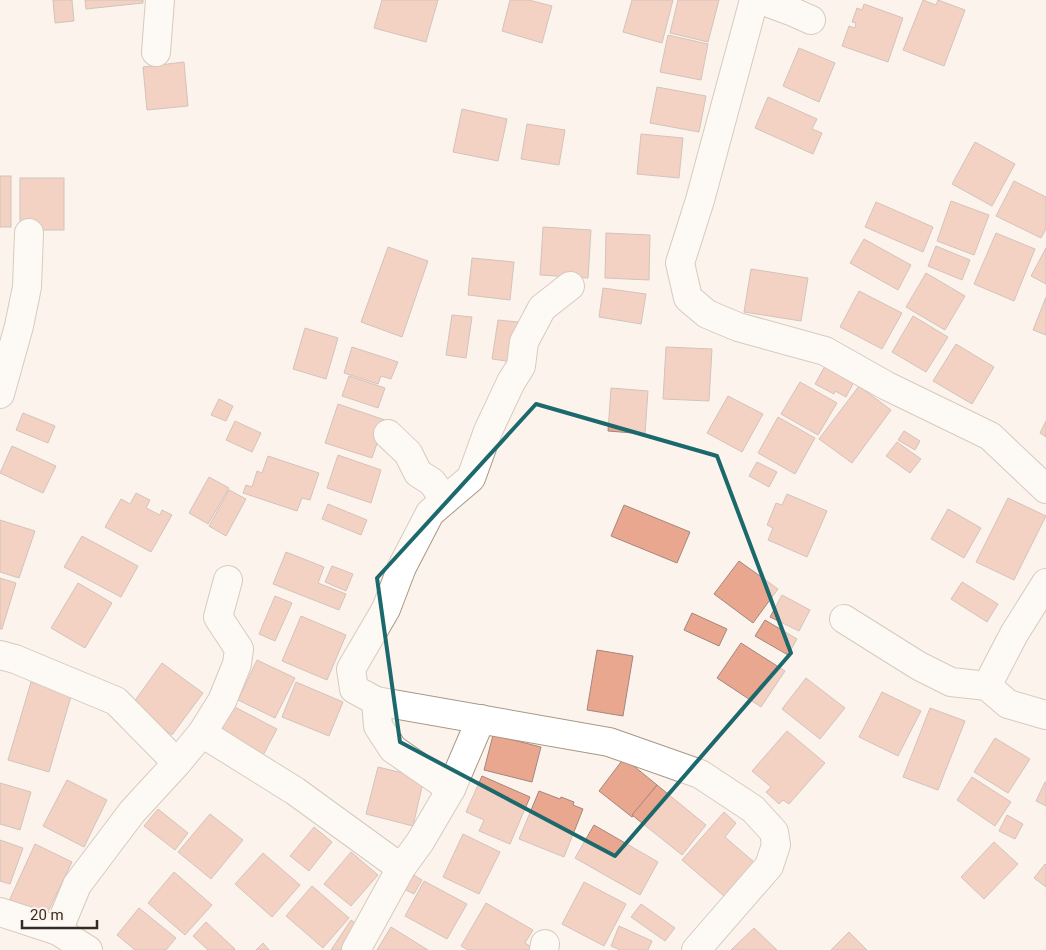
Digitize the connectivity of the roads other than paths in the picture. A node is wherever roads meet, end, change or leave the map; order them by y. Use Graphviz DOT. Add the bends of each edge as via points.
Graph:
graph roads {
  1 [pos="160,0"];
  2 [pos="754,0"];
  3 [pos="761,0"];
  4 [pos="811,20"];
  5 [pos="156,52"];
  6 [pos="29,233"];
  7 [pos="570,286"];
  8 [pos="0,394"];
  9 [pos="388,434"];
  10 [pos="1046,489"];
  11 [pos="444,500"];
  12 [pos="228,580"];
  13 [pos="1046,583"];
  14 [pos="844,619"];
  15 [pos="0,655"];
  16 [pos="987,686"];
  17 [pos="376,701"];
  18 [pos="1046,715"];
  19 [pos="481,719"];
  20 [pos="202,733"];
  21 [pos="177,763"];
  22 [pos="451,789"];
  23 [pos="401,868"];
  24 [pos="0,912"];
  25 [pos="58,931"];
  26 [pos="88,950"];
  27 [pos="356,950"];
  28 [pos="696,950"];
  1 -- 5 [label="street"];
  2 -- 10 [label="street" via="680,262 688,298 707,314 738,327 825,351 887,386 990,436"];
  3 -- 4 [label="street"];
  6 -- 8 [label="street" via="27,287"];
  7 -- 11 [label="street" via="542,308 524,342 521,366 510,382 488,431 471,478"];
  9 -- 11 [label="street" via="408,453 418,473 432,482"];
  11 -- 17 [label="street" via="430,513 402,567 386,609 352,669 354,689"];
  12 -- 20 [label="street" via="218,617 238,649 237,664 222,701"];
  13 -- 16 [label="street"];
  14 -- 16 [label="street" via="951,682"];
  15 -- 21 [label="street" via="116,700"];
  16 -- 18 [label="street" via="1008,704"];
  17 -- 19 [label="street"];
  17 -- 22 [label="street" via="378,726 393,749"];
  19 -- 22 [label="street"];
  19 -- 28 [label="street" via="609,742 700,774 758,814 774,832 776,845 769,866"];
  20 -- 21 [label="street"];
  20 -- 23 [label="street" via="295,791"];
  21 -- 25 [label="street" via="132,812 76,885"];
  22 -- 23 [label="street"];
  23 -- 27 [label="street"];
  24 -- 25 [label="street"];
  25 -- 26 [label="street"];
}
